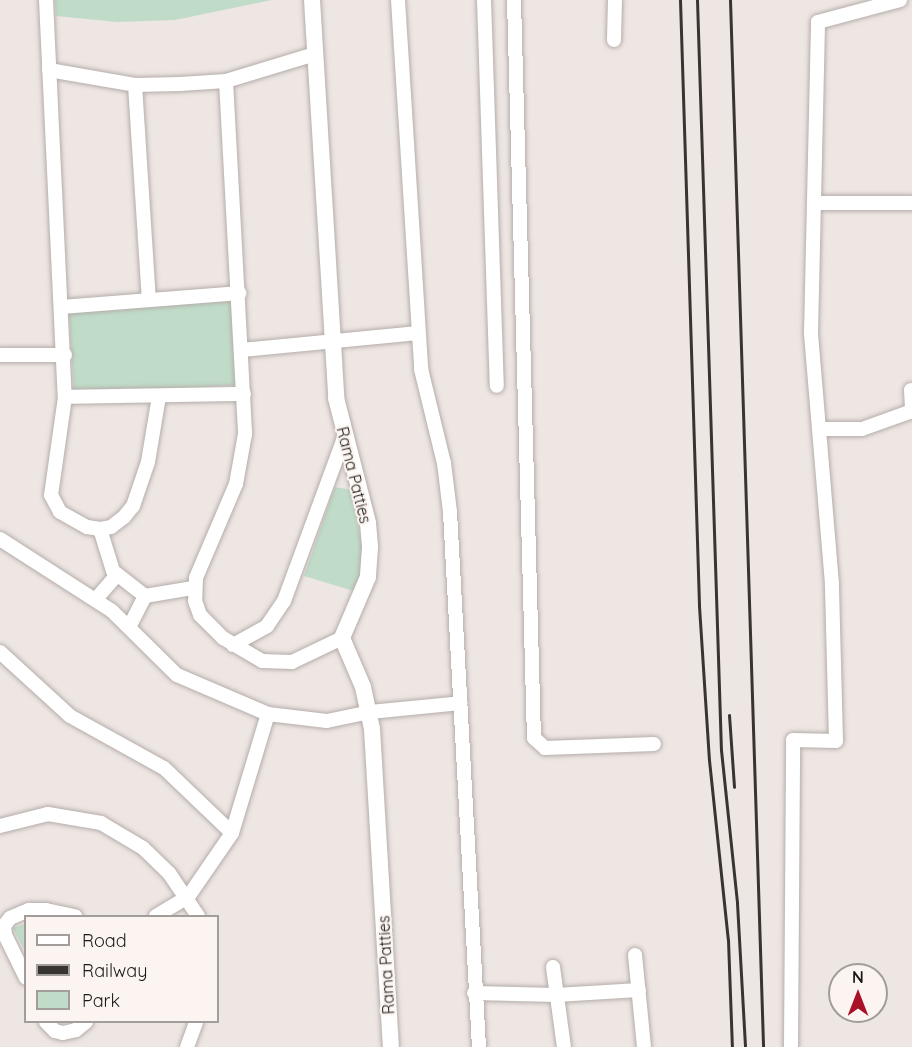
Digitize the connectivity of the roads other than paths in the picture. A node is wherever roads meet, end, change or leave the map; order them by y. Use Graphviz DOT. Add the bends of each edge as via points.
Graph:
graph roads {
  1 [pos="46,0"];
  2 [pos="312,0"];
  3 [pos="398,0"];
  4 [pos="484,0"];
  5 [pos="514,0"];
  6 [pos="615,0"];
  7 [pos="900,0"];
  8 [pos="614,40"];
  9 [pos="315,54"];
  10 [pos="49,70"];
  11 [pos="226,81"];
  12 [pos="135,85"];
  13 [pos="816,203"];
  14 [pos="912,204"];
  15 [pos="239,293"];
  16 [pos="149,300"];
  17 [pos="62,307"];
  18 [pos="418,333"];
  19 [pos="333,338"];
  20 [pos="242,350"];
  21 [pos="0,355"];
  22 [pos="64,355"];
  23 [pos="497,386"];
  24 [pos="911,390"];
  25 [pos="244,394"];
  26 [pos="159,396"];
  27 [pos="65,397"];
  28 [pos="912,410"];
  29 [pos="819,429"];
  30 [pos="344,438"];
  31 [pos="100,529"];
  32 [pos="0,539"];
  33 [pos="117,574"];
  34 [pos="193,588"];
  35 [pos="145,596"];
  36 [pos="96,599"];
  37 [pos="129,627"];
  38 [pos="342,639"];
  39 [pos="234,645"];
  40 [pos="0,652"];
  41 [pos="462,703"];
  42 [pos="370,712"];
  43 [pos="268,714"];
  44 [pos="654,744"];
  45 [pos="0,826"];
  46 [pos="232,833"];
  47 [pos="188,897"];
  48 [pos="70,915"];
  49 [pos="158,915"];
  50 [pos="197,915"];
  51 [pos="634,955"];
  52 [pos="553,967"];
  53 [pos="24,974"];
  54 [pos="639,990"];
  55 [pos="474,993"];
  56 [pos="556,995"];
  57 [pos="47,1023"];
  58 [pos="85,1023"];
  59 [pos="196,1023"];
  60 [pos="187,1047"];
  61 [pos="391,1047"];
  62 [pos="479,1047"];
  63 [pos="564,1047"];
  64 [pos="644,1047"];
  65 [pos="791,1047"];
  1 -- 10 [label="street"];
  2 -- 9 [label="street, Rama Patties"];
  3 -- 18 [label="street"];
  4 -- 23 [label="street"];
  5 -- 44 [label="street" via="534,738 545,748"];
  6 -- 8 [label="street"];
  7 -- 13 [label="street" via="818,22"];
  9 -- 11 [label="street"];
  9 -- 19 [label="street, Rama Patties"];
  10 -- 12 [label="street"];
  10 -- 17 [label="street"];
  11 -- 12 [label="street"];
  11 -- 15 [label="street"];
  12 -- 16 [label="street"];
  13 -- 14 [label="street"];
  13 -- 29 [label="street" via="811,333"];
  15 -- 16 [label="street"];
  15 -- 20 [label="street"];
  16 -- 17 [label="street"];
  17 -- 22 [label="street"];
  18 -- 19 [label="street"];
  18 -- 41 [label="street" via="421,369 448,484"];
  19 -- 20 [label="street"];
  19 -- 30 [label="street, Rama Patties" via="336,398"];
  20 -- 25 [label="street"];
  21 -- 22 [label="street"];
  22 -- 27 [label="street"];
  24 -- 28 [label="street"];
  25 -- 26 [label="street"];
  25 -- 34 [label="street" via="241,468"];
  26 -- 27 [label="street"];
  26 -- 31 [label="street" via="148,462 133,506 111,527"];
  27 -- 31 [label="street" via="51,489 53,505 87,527"];
  28 -- 29 [label="street" via="862,429"];
  29 -- 65 [label="street" via="832,584 836,741 793,740"];
  30 -- 38 [label="street, Rama Patties" via="368,523 370,547 368,577"];
  30 -- 39 [label="street" via="284,601 267,626"];
  31 -- 33 [label="street"];
  32 -- 36 [label="street"];
  33 -- 35 [label="street"];
  33 -- 36 [label="street"];
  34 -- 35 [label="street"];
  34 -- 39 [label="street" via="200,615"];
  35 -- 37 [label="street"];
  36 -- 37 [label="street"];
  37 -- 43 [label="street" via="177,675"];
  38 -- 39 [label="street" via="315,653 278,664 251,657"];
  38 -- 42 [label="street, Rama Patties"];
  40 -- 46 [label="street" via="70,716 164,768"];
  41 -- 42 [label="street"];
  41 -- 55 [label="street"];
  42 -- 43 [label="street" via="327,722"];
  42 -- 61 [label="street, Rama Patties"];
  43 -- 46 [label="street"];
  45 -- 47 [label="street" via="48,814 100,823 144,848"];
  46 -- 47 [label="street"];
  47 -- 49 [label="street"];
  47 -- 50 [label="street"];
  48 -- 53 [label="street" via="29,910 10,918 4,926 5,935"];
  51 -- 54 [label="street"];
  52 -- 56 [label="street"];
  54 -- 56 [label="street"];
  54 -- 64 [label="street"];
  55 -- 56 [label="street"];
  55 -- 62 [label="street"];
  56 -- 63 [label="street"];
  57 -- 58 [label="street" via="63,1033"];
  59 -- 60 [label="street"];
}
